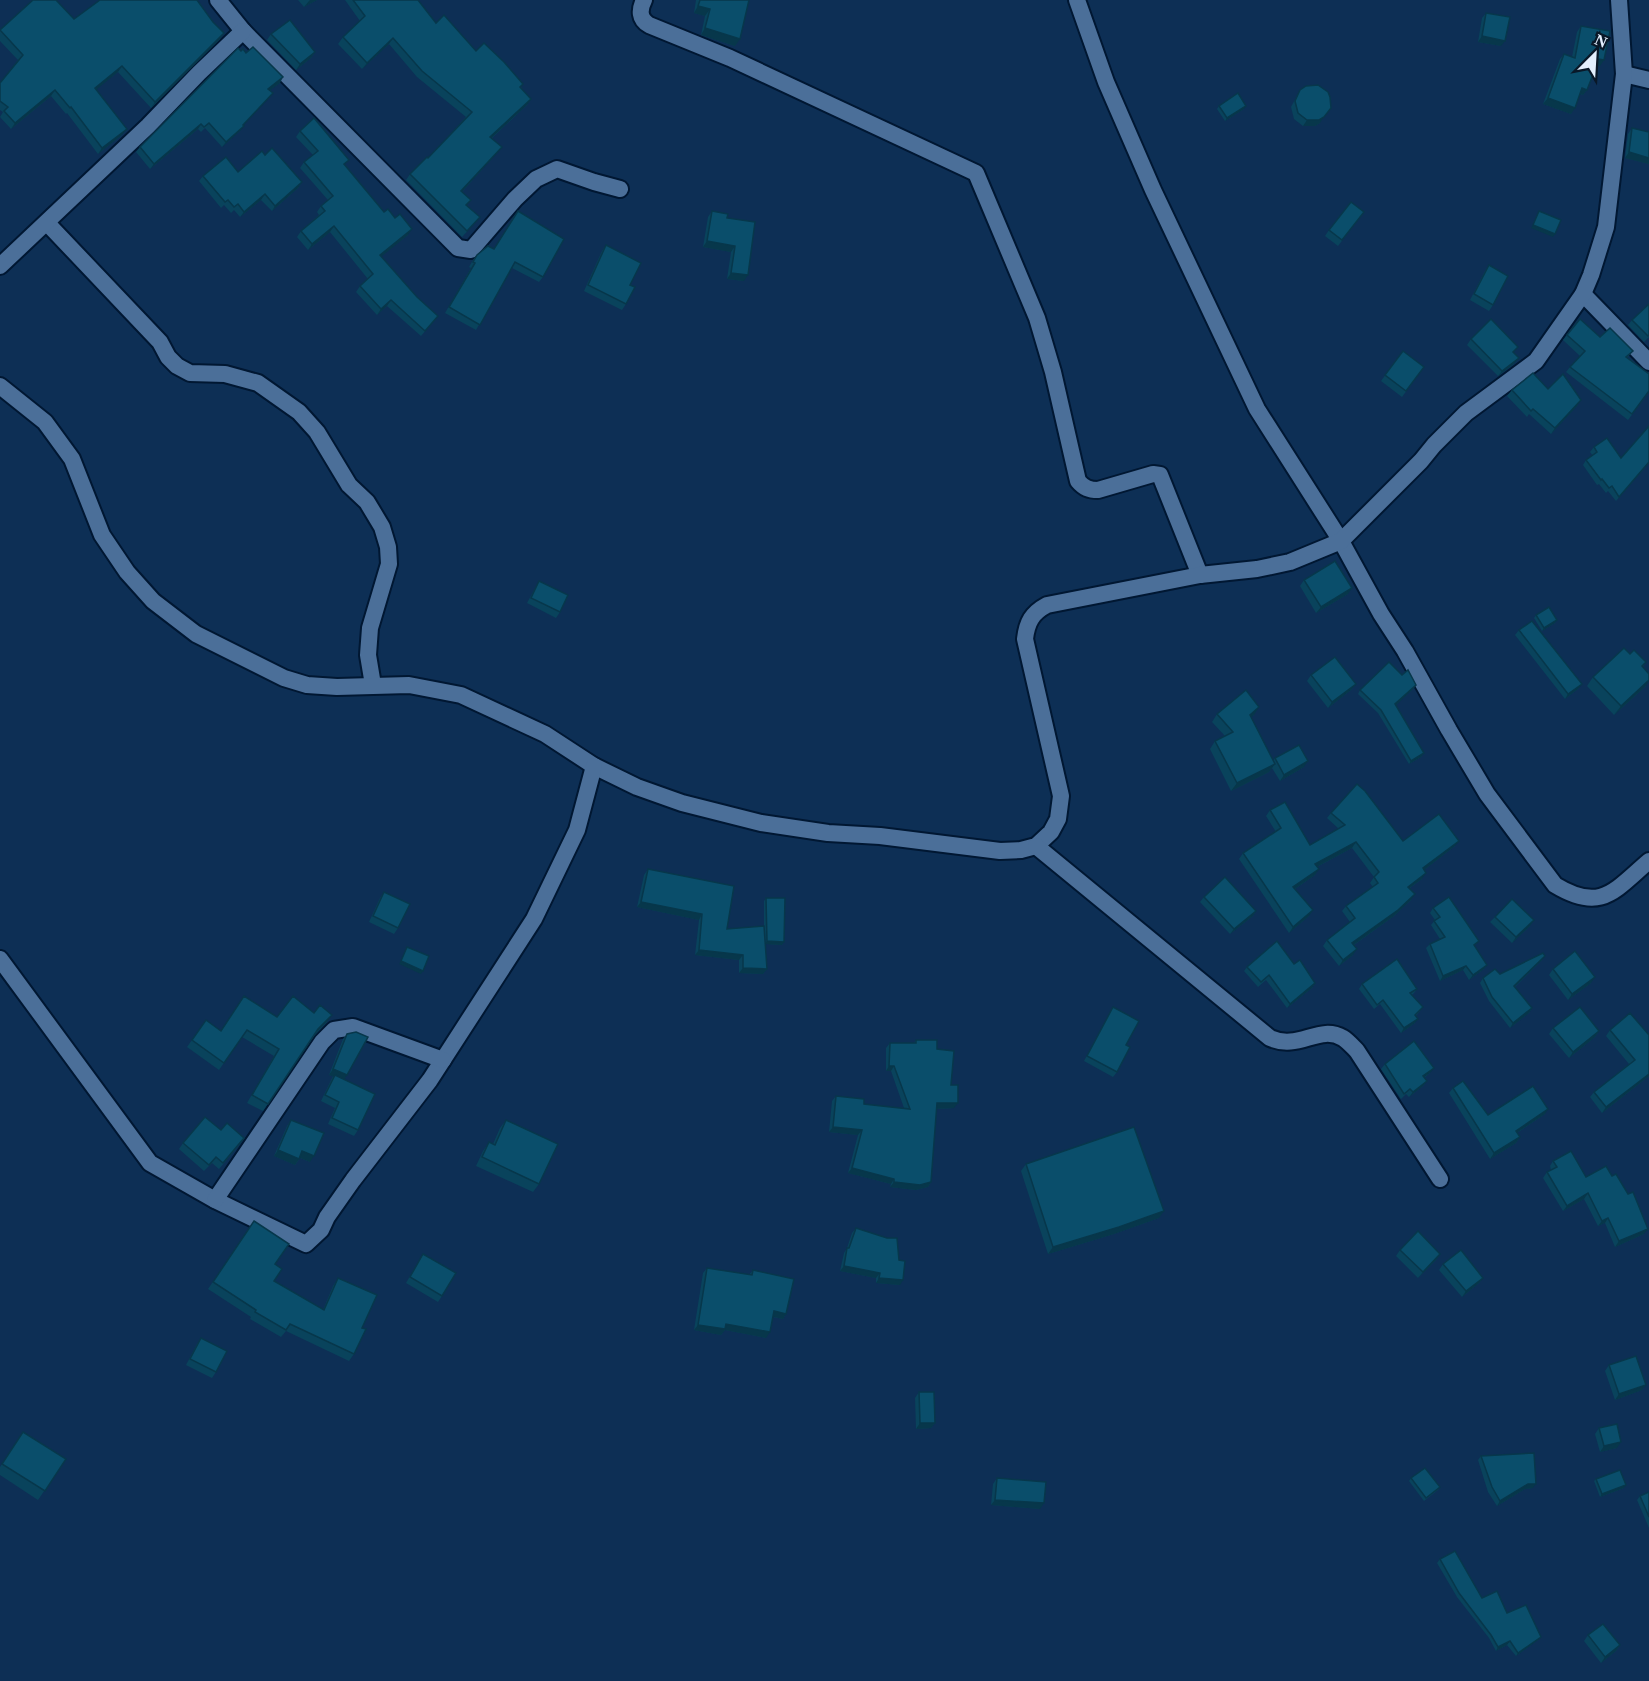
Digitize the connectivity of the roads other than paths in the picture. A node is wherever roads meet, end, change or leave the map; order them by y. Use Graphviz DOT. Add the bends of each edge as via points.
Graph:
graph roads {
  1 [pos="218,0"];
  2 [pos="644,0"];
  3 [pos="1077,0"];
  4 [pos="1619,0"];
  5 [pos="243,32"];
  6 [pos="1624,74"];
  7 [pos="1649,80"];
  8 [pos="620,189"];
  9 [pos="47,223"];
  10 [pos="0,266"];
  11 [pos="1583,294"];
  12 [pos="1649,362"];
  13 [pos="0,386"];
  14 [pos="1341,541"];
  15 [pos="1200,575"];
  16 [pos="373,685"];
  17 [pos="594,766"];
  18 [pos="1036,846"];
  19 [pos="1649,861"];
  20 [pos="0,959"];
  21 [pos="443,1060"];
  22 [pos="1440,1179"];
  23 [pos="214,1200"];
  1 -- 5 [label="street"];
  2 -- 15 [label="street" via="641,16 649,25 730,58 976,173 1037,318 1078,481 1090,490 1098,490 1160,475"];
  3 -- 14 [label="street" via="1115,104 1229,353 1257,409"];
  4 -- 6 [label="street"];
  5 -- 8 [label="street" via="459,248 471,250 536,179 557,169"];
  5 -- 9 [label="street"];
  6 -- 7 [label="street"];
  6 -- 11 [label="street" via="1606,227"];
  9 -- 10 [label="street"];
  9 -- 16 [label="street" via="160,342 177,366 190,373 225,374 258,383 299,412 317,432 350,485 367,502 382,528 389,564 370,628"];
  11 -- 12 [label="street"];
  11 -- 14 [label="street" via="1536,361 1466,413"];
  13 -- 16 [label="street" via="45,422 72,459 102,535 153,601 196,634 284,678 307,685"];
  14 -- 15 [label="street" via="1290,562"];
  14 -- 19 [label="street" via="1487,794 1555,885 1580,898 1599,898 1614,891"];
  15 -- 18 [label="street" via="1047,605 1030,618 1025,639 1027,652 1061,796 1058,819"];
  16 -- 17 [label="street" via="409,684 461,695 545,734"];
  17 -- 18 [label="street" via="682,803 761,823 1000,851"];
  17 -- 21 [label="street" via="577,830 534,919"];
  18 -- 22 [label="street" via="1270,1038 1292,1043 1313,1035 1343,1038 1357,1051"];
  20 -- 23 [label="street" via="150,1163"];
  21 -- 23 [label="street" via="353,1027 333,1030"];
  21 -- 23 [label="street" via="353,1180 321,1230 306,1244"];
}
